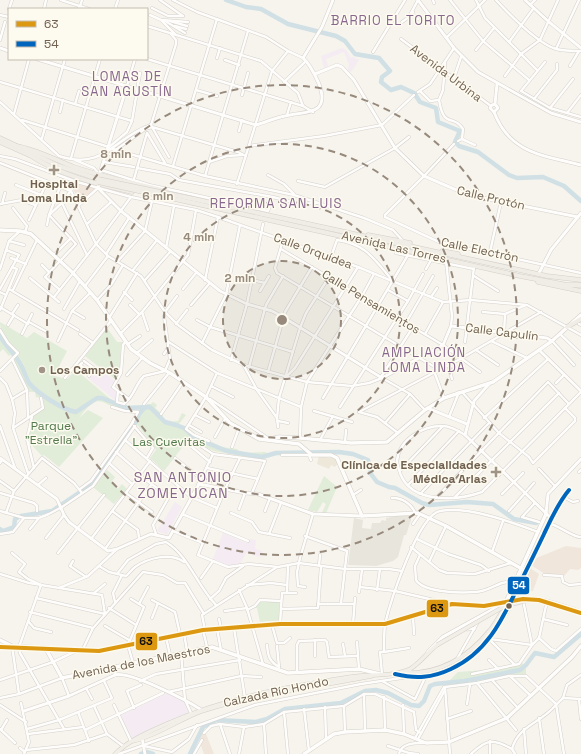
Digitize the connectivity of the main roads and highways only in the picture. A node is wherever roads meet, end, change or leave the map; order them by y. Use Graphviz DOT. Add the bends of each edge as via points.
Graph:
graph roads {
  1 [pos="0,138"];
  2 [pos="0,142"];
  3 [pos="16,146"];
  4 [pos="28,154"];
  5 [pos="38,157"];
  6 [pos="208,204"];
  7 [pos="0,230"];
  8 [pos="363,236"];
  9 [pos="417,247"];
  10 [pos="581,280"];
  11 [pos="581,285"];
  12 [pos="568,286"];
  13 [pos="581,290"];
  14 [pos="581,315"];
  15 [pos="580,322"];
  16 [pos="567,327"];
  17 [pos="269,439"];
  18 [pos="546,514"];
  19 [pos="551,518"];
  20 [pos="522,569"];
  21 [pos="512,601"];
  22 [pos="547,602"];
  23 [pos="505,603"];
  24 [pos="581,612"];
  25 [pos="465,625"];
  26 [pos="0,640"];
  27 [pos="581,646"];
  28 [pos="46,649"];
  29 [pos="426,653"];
  30 [pos="456,660"];
  31 [pos="411,668"];
  32 [pos="392,673"];
  33 [pos="397,673"];
  34 [pos="381,674"];
  35 [pos="409,675"];
  36 [pos="245,698"];
  37 [pos="192,714"];
  38 [pos="132,742"];
  39 [pos="115,754"];
  40 [pos="304,754"];
  1 -- 3 [label="highway"];
  2 -- 4 [label="highway"];
  3 -- 5 [label="highway"];
  3 -- 6 [label="highway" via="99,175 199,198"];
  4 -- 5 [label="highway"];
  4 -- 6 [label="highway" via="60,171 99,186"];
  5 -- 6 [label="highway, bridge" via="60,169 98,182"];
  6 -- 8 [label="highway, Avenida Las Torres"];
  6 -- 12 [label="highway, Avenida Las Torres" via="446,261"];
  7 -- 17 [label="main road" via="25,232 37,240 91,292 126,344 136,353 206,397 225,418 239,428 259,439"];
  8 -- 9 [label="highway, Avenida Las Torres"];
  8 -- 9 [label="highway" via="370,234 404,241"];
  9 -- 10 [label="highway, Avenida Las Torres" via="547,276"];
  11 -- 12 [label="highway"];
  12 -- 13 [label="highway"];
  14 -- 16 [label="main road"];
  15 -- 16 [label="highway"];
  16 -- 17 [label="main road" via="552,341 489,384 460,391 426,409 386,442 345,443 279,436"];
  17 -- 20 [label="main road" via="300,445 310,454 331,455 338,459 362,516 414,510"];
  18 -- 20 [label="main road"];
  19 -- 21 [label="main road"];
  20 -- 23 [label="main road"];
  21 -- 22 [label="main road" via="523,599"];
  21 -- 22 [label="main road" via="528,597"];
  21 -- 23 [label="main road"];
  21 -- 35 [label="main road" via="490,639 478,653 463,664 425,678 413,678"];
  22 -- 24 [label="main road"];
  23 -- 25 [label="main road"];
  23 -- 28 [label="main road" via="484,606 452,604 385,624 252,626 166,636 99,651"];
  23 -- 30 [label="main road" via="497,620 485,634"];
  24 -- 29 [label="main road, Calzada Río Hondo, bridge" via="541,599 517,599"];
  24 -- 30 [label="main road, bridge" via="541,602 517,602 505,607 492,628 474,648"];
  25 -- 29 [label="main road" via="443,637"];
  25 -- 29 [label="main road" via="471,624 474,629 469,628"];
  26 -- 28 [label="main road" via="12,646"];
  27 -- 40 [label="main road" via="507,718 449,742 426,743 385,730 345,732 326,738"];
  28 -- 34 [label="main road, Avenida de los Maestros" via="62,678 207,647 263,666 297,673 359,669"];
  29 -- 31 [label="main road, Calzada Río Hondo"];
  30 -- 35 [label="main road" via="437,669"];
  31 -- 33 [label="main road, Calzada Río Hondo"];
  31 -- 35 [label="main road"];
  32 -- 33 [label="main road, Calzada Río Hondo"];
  32 -- 34 [label="main road, Calzada Río Hondo"];
  32 -- 35 [label="main road"];
  33 -- 35 [label="main road"];
  34 -- 36 [label="main road, Calzada Río Hondo"];
  36 -- 37 [label="main road, Calzada Río Hondo"];
  36 -- 37 [label="main road, Calzada Río Hondo" via="200,709"];
  37 -- 38 [label="main road, Calzada Río Hondo"];
  37 -- 38 [label="main road, Calzada Río Hondo" via="137,737"];
  38 -- 39 [label="main road, Calzada Río Hondo"];
}
